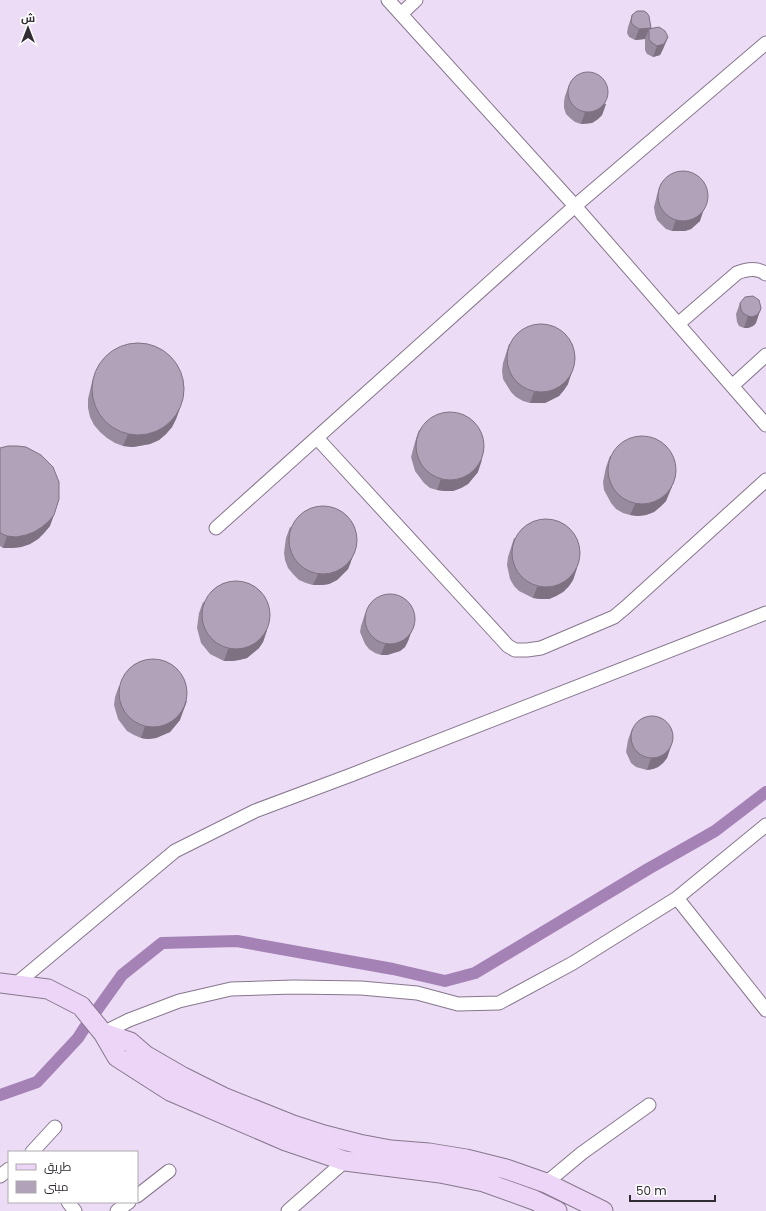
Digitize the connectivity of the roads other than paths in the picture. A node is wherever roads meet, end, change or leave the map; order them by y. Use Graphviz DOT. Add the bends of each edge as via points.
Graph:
graph roads {
  1 [pos="388,0"];
  2 [pos="416,0"];
  3 [pos="401,14"];
  4 [pos="766,43"];
  5 [pos="575,206"];
  6 [pos="766,274"];
  7 [pos="678,324"];
  8 [pos="766,355"];
  9 [pos="732,386"];
  10 [pos="766,425"];
  11 [pos="317,438"];
  12 [pos="766,480"];
  13 [pos="216,528"];
  14 [pos="766,613"];
  15 [pos="766,825"];
  16 [pos="677,898"];
  17 [pos="8,984"];
  18 [pos="766,1010"];
  19 [pos="103,1033"];
  20 [pos="649,1105"];
  21 [pos="55,1127"];
  22 [pos="289,1133"];
  23 [pos="33,1151"];
  24 [pos="345,1161"];
  25 [pos="8,1170"];
  26 [pos="169,1171"];
  27 [pos="0,1176"];
  28 [pos="546,1183"];
  29 [pos="138,1195"];
  30 [pos="69,1203"];
  31 [pos="128,1203"];
  32 [pos="75,1211"];
  33 [pos="117,1211"];
  34 [pos="288,1211"];
  35 [pos="557,1211"];
  36 [pos="603,1211"];
  1 -- 3 [label="street"];
  2 -- 3 [label="street"];
  3 -- 5 [label="street"];
  4 -- 5 [label="street"];
  5 -- 7 [label="street"];
  5 -- 11 [label="street"];
  6 -- 7 [label="street" via="753,269 737,273"];
  7 -- 9 [label="street"];
  8 -- 9 [label="street"];
  9 -- 10 [label="street"];
  11 -- 12 [label="street" via="508,646 516,650 541,648 614,617"];
  11 -- 13 [label="street"];
  14 -- 17 [label="street" via="255,811 208,834 175,851"];
  15 -- 16 [label="street"];
  16 -- 18 [label="street"];
  16 -- 19 [label="street" via="573,963 499,1004 458,1004 416,993 361,988 231,989 179,1001"];
  17 -- 19 [label="street" via="48,989 81,1006"];
  19 -- 22 [label="street" via="117,1057 170,1091"];
  20 -- 28 [label="street" via="582,1153"];
  21 -- 23 [label="street"];
  22 -- 24 [label="street"];
  22 -- 28 [label="street" via="331,1137 391,1150 466,1159"];
  24 -- 34 [label="street"];
  24 -- 35 [label="street" via="440,1173 484,1182"];
  25 -- 27 [label="street"];
  26 -- 29 [label="street"];
  28 -- 36 [label="street"];
  30 -- 32 [label="street"];
  31 -- 33 [label="street"];
}
